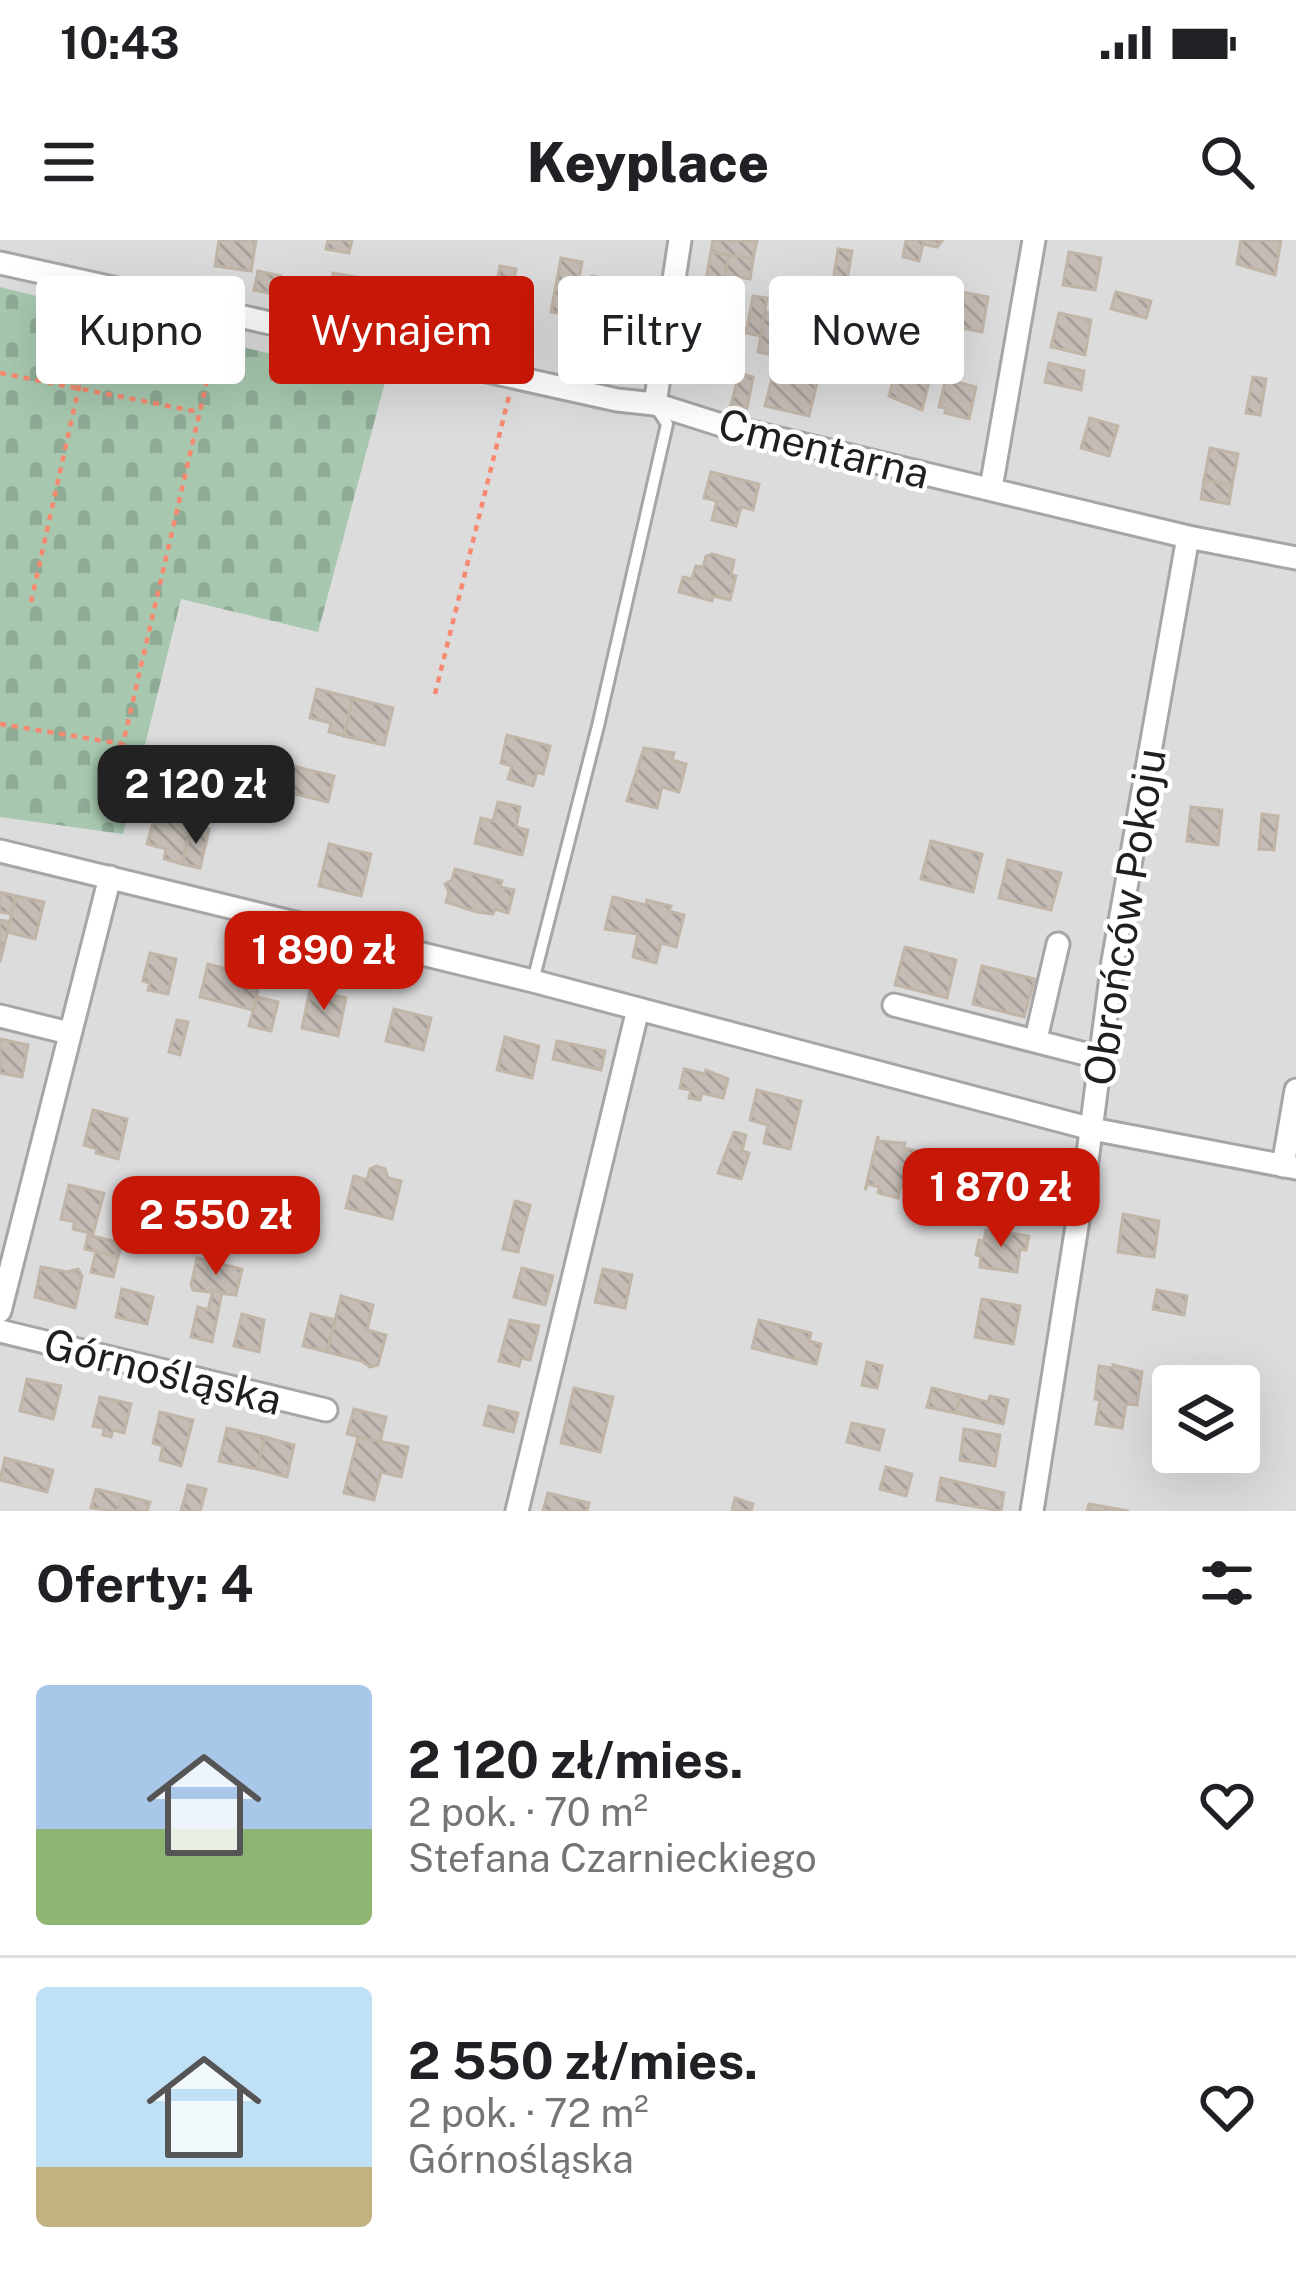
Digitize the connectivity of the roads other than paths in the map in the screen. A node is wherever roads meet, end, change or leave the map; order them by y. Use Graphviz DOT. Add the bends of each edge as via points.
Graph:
graph roads {
  1 [pos="680,240"];
  2 [pos="1034,240"];
  3 [pos="0,262"];
  4 [pos="655,404"];
  5 [pos="991,488"];
  6 [pos="1187,537"];
  7 [pos="1296,558"];
  8 [pos="0,851"];
  9 [pos="110,877"];
  10 [pos="1058,944"];
  11 [pos="533,981"];
  12 [pos="893,1005"];
  13 [pos="638,1010"];
  14 [pos="0,1016"];
  15 [pos="69,1034"];
  16 [pos="1036,1039"];
  17 [pos="1101,1058"];
  18 [pos="1296,1090"];
  19 [pos="1092,1129"];
  20 [pos="1290,1167"];
  21 [pos="0,1311"];
  22 [pos="0,1331"];
  23 [pos="326,1410"];
  24 [pos="517,1511"];
  25 [pos="1032,1511"];
  1 -- 4 [label="street"];
  2 -- 5 [label="street"];
  3 -- 4 [label="street, Cmentarna"];
  4 -- 5 [label="street, Cmentarna"];
  4 -- 11 [label="lane" via="667,424"];
  5 -- 6 [label="street, Cmentarna"];
  6 -- 7 [label="street, Cmentarna"];
  6 -- 17 [label="street, Obrońców Pokoju"];
  8 -- 9 [label="street"];
  9 -- 11 [label="street"];
  9 -- 15 [label="street"];
  10 -- 16 [label="street"];
  11 -- 13 [label="street"];
  12 -- 16 [label="street"];
  13 -- 19 [label="street"];
  13 -- 24 [label="street"];
  14 -- 15 [label="street"];
  15 -- 21 [label="street"];
  16 -- 17 [label="street"];
  17 -- 19 [label="street, Obrońców Pokoju"];
  18 -- 20 [label="street"];
  19 -- 20 [label="street"];
  19 -- 25 [label="street, Obrońców Pokoju"];
  22 -- 23 [label="street, Górnośląska"];
}
